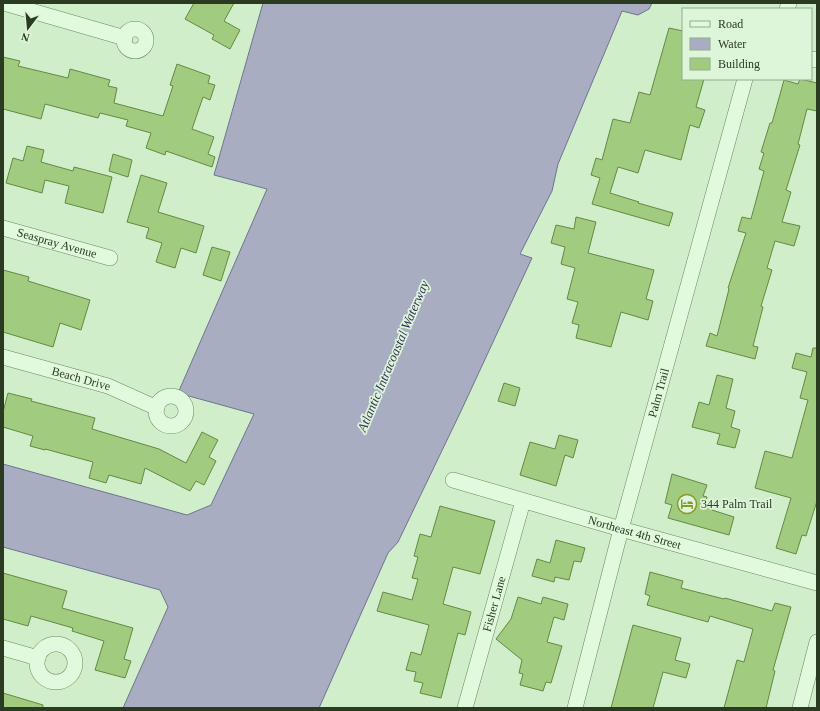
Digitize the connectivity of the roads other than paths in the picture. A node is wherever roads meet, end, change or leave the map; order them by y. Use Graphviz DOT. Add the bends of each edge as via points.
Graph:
graph roads {
  1 [pos="4,3"];
  2 [pos="125,38"];
  3 [pos="745,80"];
  4 [pos="3,228"];
  5 [pos="110,258"];
  6 [pos="3,357"];
  7 [pos="157,408"];
  8 [pos="453,480"];
  9 [pos="523,501"];
  10 [pos="622,529"];
  11 [pos="817,583"];
  12 [pos="817,642"];
  13 [pos="3,648"];
  14 [pos="38,658"];
  15 [pos="465,708"];
  16 [pos="575,708"];
  17 [pos="800,708"];
  1 -- 2 [label="street"];
  3 -- 10 [label="street, Palm Trail"];
  4 -- 5 [label="street, Seaspray Avenue"];
  6 -- 7 [label="street, Beach Drive" via="108,386"];
  8 -- 9 [label="street, Northeast 4th Street"];
  9 -- 10 [label="street, Northeast 4th Street"];
  9 -- 15 [label="street, Fisher Lane"];
  10 -- 11 [label="street, Northeast 4th Street"];
  10 -- 16 [label="street, Palm Trail"];
  12 -- 17 [label="street"];
  13 -- 14 [label="street"];
}
